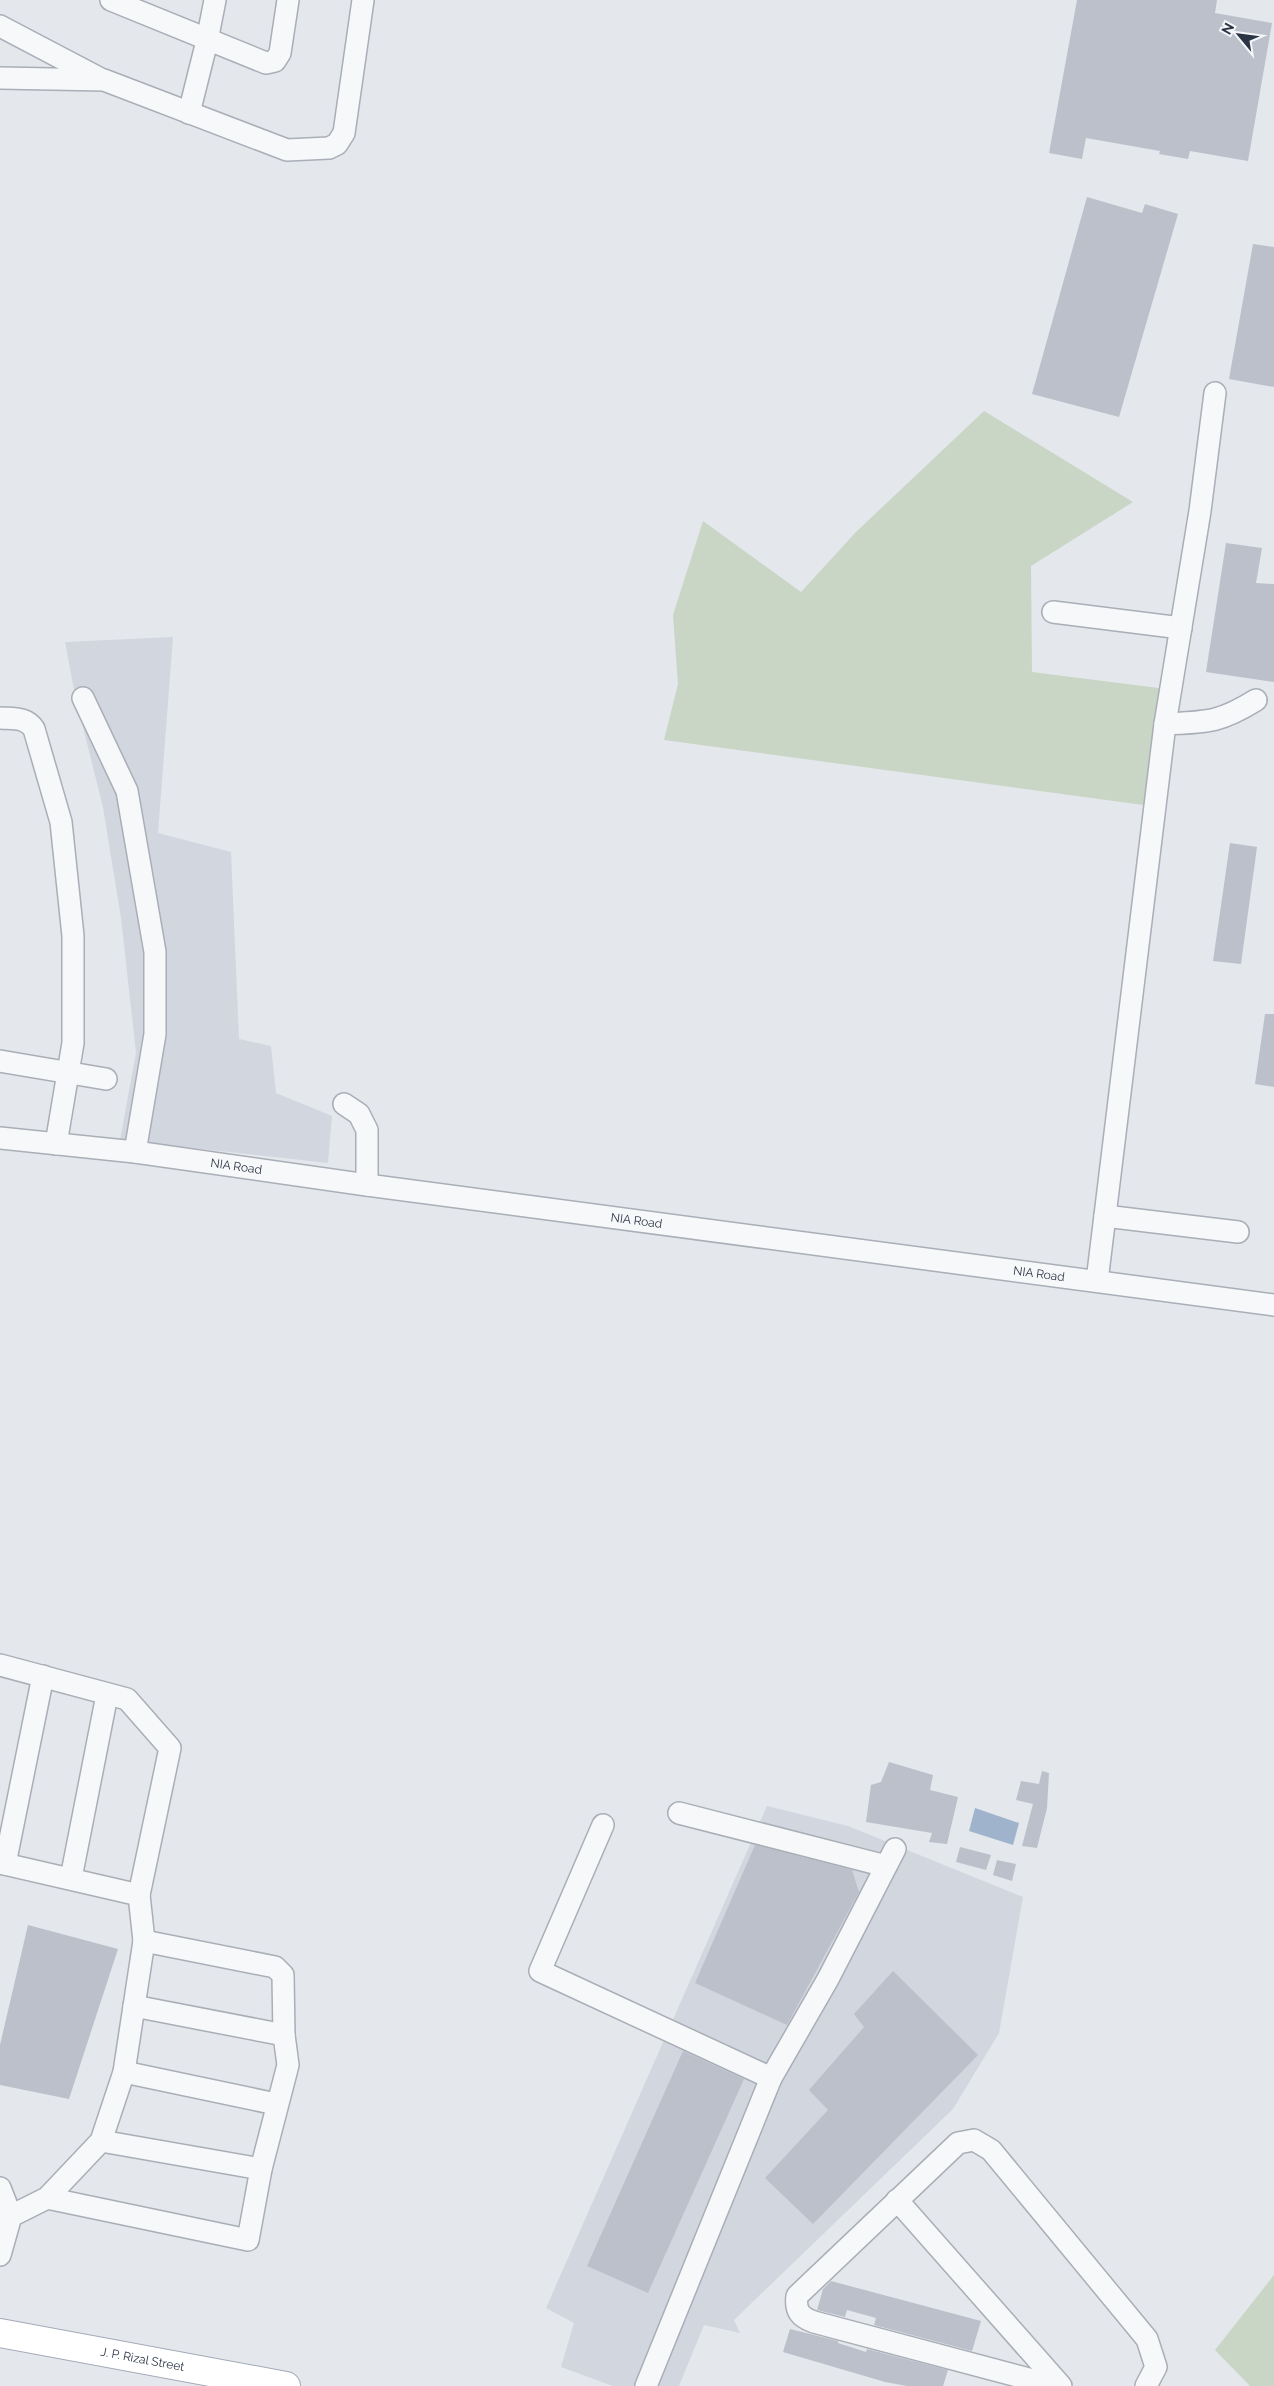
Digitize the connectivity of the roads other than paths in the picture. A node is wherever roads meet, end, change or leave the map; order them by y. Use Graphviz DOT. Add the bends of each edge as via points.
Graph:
graph roads {
  1 [pos="111,0"];
  2 [pos="215,0"];
  3 [pos="288,0"];
  4 [pos="363,0"];
  5 [pos="0,26"];
  6 [pos="208,41"];
  7 [pos="0,78"];
  8 [pos="104,80"];
  9 [pos="189,113"];
  10 [pos="1214,393"];
  11 [pos="1053,612"];
  12 [pos="1181,628"];
  13 [pos="83,698"];
  14 [pos="1256,700"];
  15 [pos="0,718"];
  16 [pos="1165,724"];
  17 [pos="0,1061"];
  18 [pos="68,1074"];
  19 [pos="106,1080"];
  20 [pos="344,1104"];
  21 [pos="0,1138"];
  22 [pos="56,1144"];
  23 [pos="135,1152"];
  24 [pos="367,1185"];
  25 [pos="1105,1216"];
  26 [pos="1238,1232"];
  27 [pos="1097,1281"];
  28 [pos="1274,1305"];
  29 [pos="0,1665"];
  30 [pos="42,1676"];
  31 [pos="107,1695"];
  32 [pos="679,1813"];
  33 [pos="603,1825"];
  34 [pos="2,1864"];
  35 [pos="71,1878"];
  36 [pos="139,1895"];
  37 [pos="144,1941"];
  38 [pos="134,2006"];
  39 [pos="284,2035"];
  40 [pos="124,2072"];
  41 [pos="771,2078"];
  42 [pos="276,2104"];
  43 [pos="101,2141"];
  44 [pos="261,2169"];
  45 [pos="0,2188"];
  46 [pos="47,2198"];
  47 [pos="897,2200"];
  48 [pos="12,2216"];
  49 [pos="0,2255"];
  50 [pos="0,2333"];
  51 [pos="286,2386"];
  52 [pos="646,2386"];
  53 [pos="1056,2386"];
  54 [pos="1061,2386"];
  55 [pos="1146,2386"];
  1 -- 6 [label="street"];
  2 -- 6 [label="street"];
  3 -- 6 [label="street" via="280,52 275,61 266,64"];
  4 -- 9 [label="street" via="344,133 337,144 329,148 287,150"];
  5 -- 8 [label="street"];
  6 -- 9 [label="street"];
  7 -- 8 [label="street"];
  8 -- 9 [label="street"];
  10 -- 12 [label="street" via="1200,511"];
  11 -- 12 [label="street"];
  12 -- 16 [label="street"];
  13 -- 23 [label="street" via="127,791 155,952 155,1034"];
  14 -- 16 [label="street" via="1233,714 1209,722"];
  15 -- 18 [label="street" via="30,722 61,822 73,936 73,1043"];
  16 -- 25 [label="street"];
  17 -- 18 [label="street"];
  18 -- 19 [label="street"];
  18 -- 22 [label="street"];
  20 -- 24 [label="street" via="358,1114 367,1130"];
  21 -- 22 [label="street, NIA Road"];
  22 -- 23 [label="street, NIA Road"];
  23 -- 24 [label="street, NIA Road"];
  24 -- 27 [label="street, NIA Road"];
  25 -- 26 [label="street"];
  25 -- 27 [label="street"];
  27 -- 28 [label="street, NIA Road"];
  29 -- 30 [label="street"];
  30 -- 31 [label="street"];
  30 -- 34 [label="street"];
  31 -- 35 [label="street"];
  31 -- 36 [label="street" via="126,1699 170,1748"];
  32 -- 41 [label="street" via="891,1858 828,1979"];
  33 -- 41 [label="street" via="540,1971"];
  34 -- 35 [label="street"];
  35 -- 36 [label="street"];
  36 -- 37 [label="street"];
  37 -- 38 [label="street"];
  37 -- 39 [label="street" via="275,1967 283,1975 285,1986"];
  38 -- 39 [label="street"];
  38 -- 40 [label="street"];
  39 -- 42 [label="street" via="288,2065"];
  40 -- 42 [label="street"];
  40 -- 43 [label="street"];
  41 -- 52 [label="street"];
  42 -- 44 [label="street"];
  43 -- 44 [label="street"];
  43 -- 46 [label="street"];
  44 -- 46 [label="street" via="248,2240"];
  45 -- 48 [label="street"];
  46 -- 48 [label="street"];
  47 -- 53 [label="street" via="797,2296 796,2308 802,2317"];
  47 -- 54 [label="street"];
  47 -- 55 [label="street" via="958,2144 974,2140 991,2150 1147,2339 1156,2367"];
  48 -- 49 [label="street"];
  50 -- 51 [label="main road, J. P. Rizal Street"];
}
